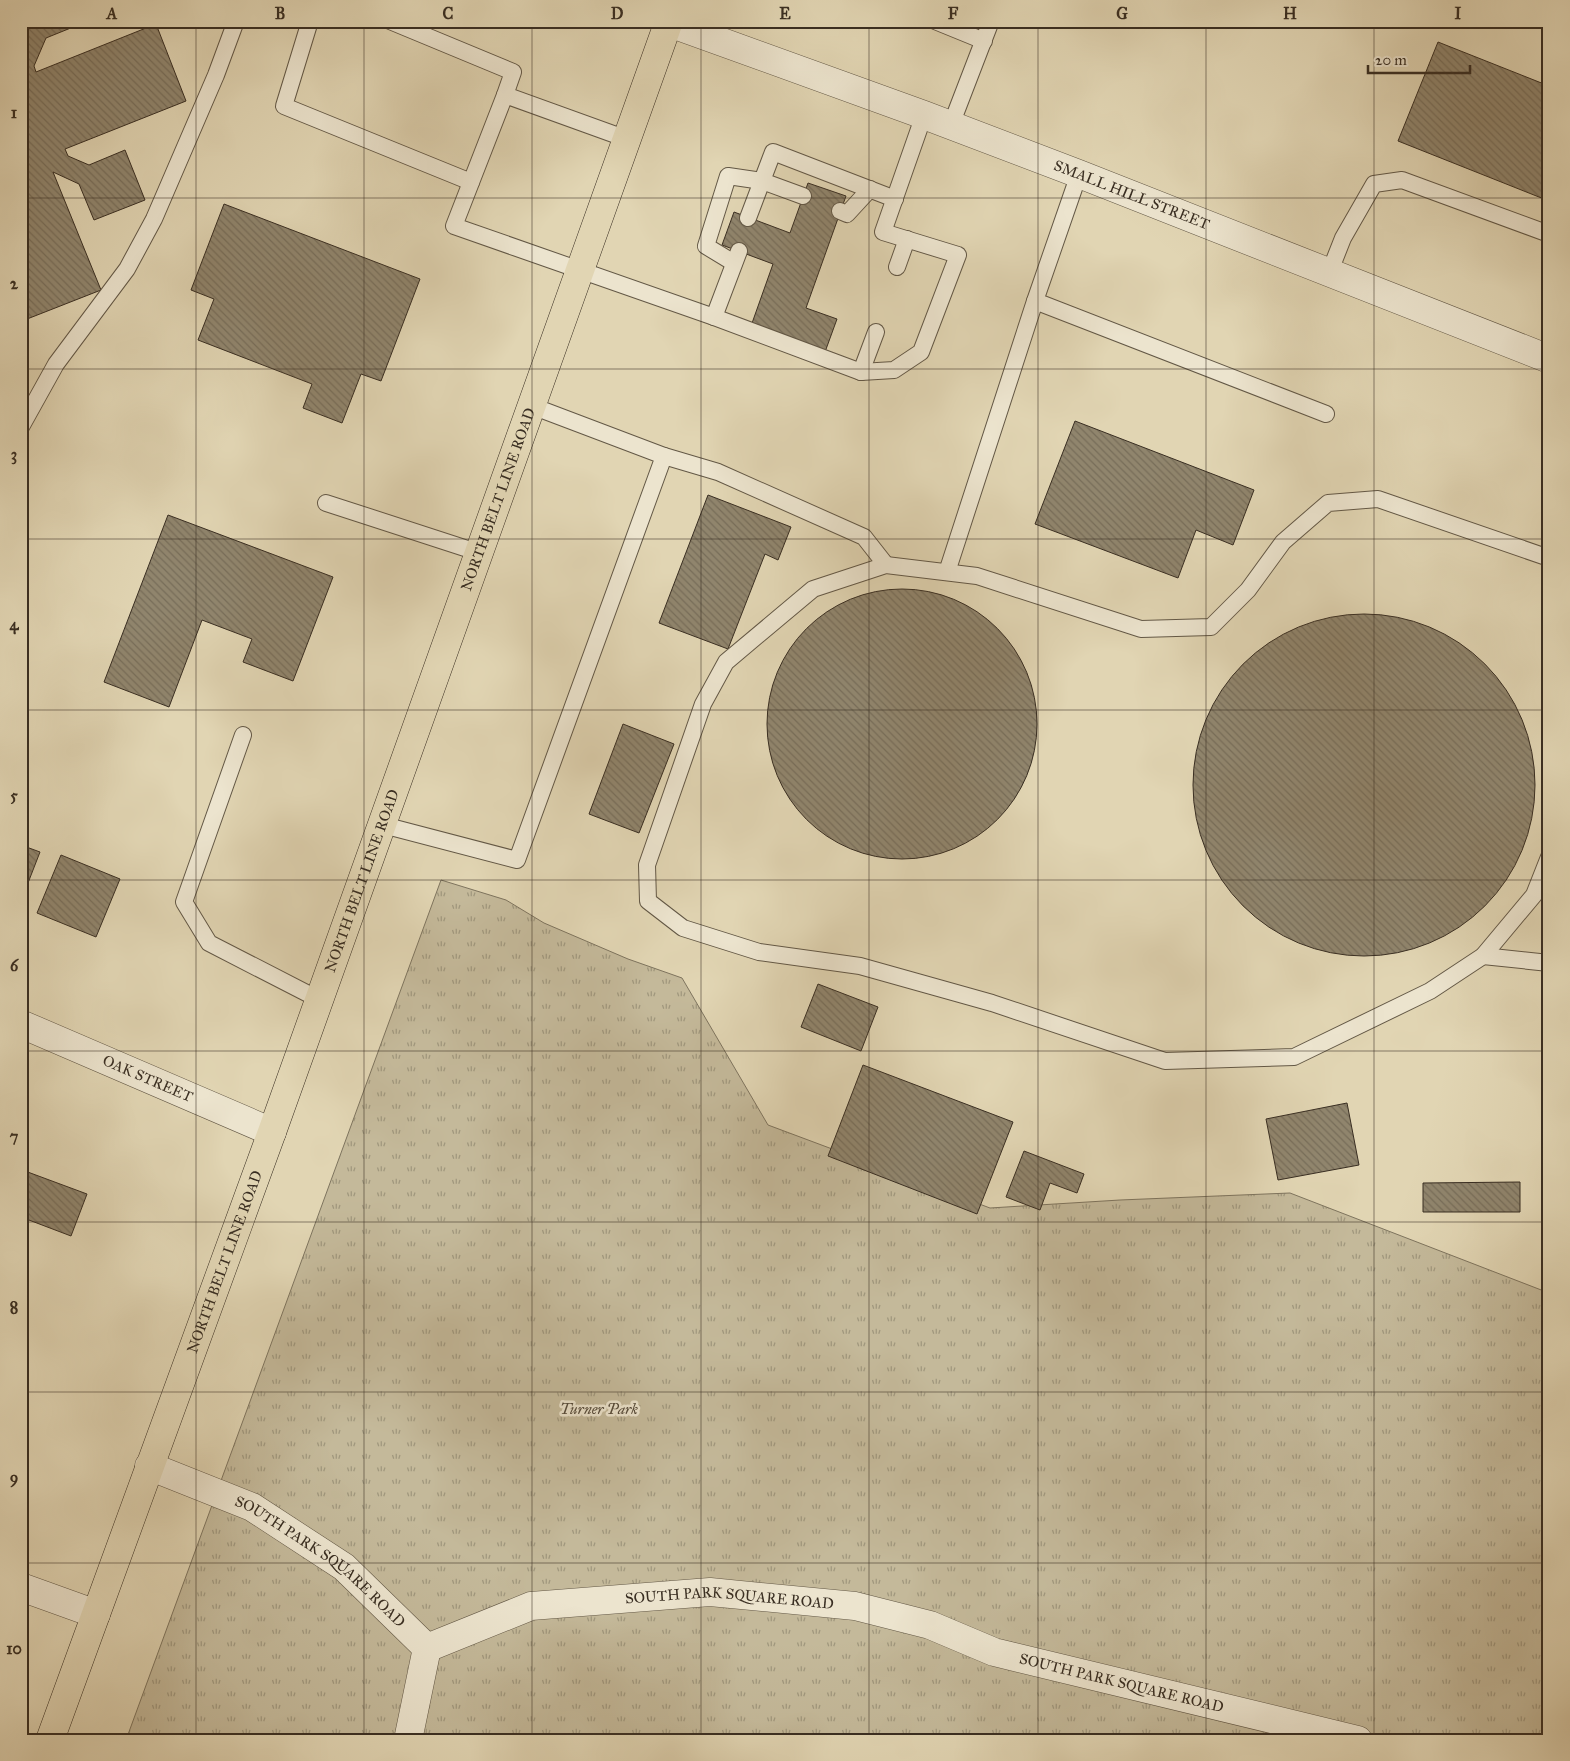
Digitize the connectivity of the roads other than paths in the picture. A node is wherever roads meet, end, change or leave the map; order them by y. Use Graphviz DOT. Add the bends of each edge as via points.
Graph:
graph roads {
  1 [pos="236,21"];
  2 [pos="310,21"];
  3 [pos="390,21"];
  4 [pos="935,21"];
  5 [pos="991,21"];
  6 [pos="667,22"];
  7 [pos="984,41"];
  8 [pos="506,95"];
  9 [pos="924,115"];
  10 [pos="951,125"];
  11 [pos="627,139"];
  12 [pos="1079,174"];
  13 [pos="471,182"];
  14 [pos="762,182"];
  15 [pos="870,189"];
  16 [pos="803,196"];
  17 [pos="895,199"];
  18 [pos="840,211"];
  19 [pos="748,218"];
  20 [pos="1549,234"];
  21 [pos="907,239"];
  22 [pos="897,267"];
  23 [pos="580,271"];
  24 [pos="1330,271"];
  25 [pos="1035,301"];
  26 [pos="714,317"];
  27 [pos="876,332"];
  28 [pos="1549,359"];
  29 [pos="861,372"];
  30 [pos="532,406"];
  31 [pos="1326,414"];
  32 [pos="21,427"];
  33 [pos="664,456"];
  34 [pos="326,503"];
  35 [pos="480,553"];
  36 [pos="1549,558"];
  37 [pos="886,565"];
  38 [pos="946,572"];
  39 [pos="243,735"];
  40 [pos="383,825"];
  41 [pos="1549,857"];
  42 [pos="1483,956"];
  43 [pos="1549,964"];
  44 [pos="320,1000"];
  45 [pos="21,1024"];
  46 [pos="272,1132"];
  47 [pos="148,1466"];
  48 [pos="21,1587"];
  49 [pos="96,1614"];
  50 [pos="427,1648"];
  51 [pos="1342,1738"];
  52 [pos="50,1740"];
  53 [pos="408,1740"];
  1 -- 32 [label="lane" via="154,219 127,269 56,364"];
  2 -- 13 [label="lane" via="284,106"];
  3 -- 8 [label="lane" via="513,72"];
  4 -- 7 [label="lane"];
  5 -- 7 [label="lane"];
  6 -- 9 [label="street, SMALL HILL STREET"];
  6 -- 11 [label="main road, NORTH BELT LINE ROAD"];
  7 -- 10 [label="lane"];
  8 -- 11 [label="lane"];
  8 -- 13 [label="lane"];
  9 -- 10 [label="street, SMALL HILL STREET"];
  9 -- 17 [label="lane"];
  10 -- 12 [label="street, SMALL HILL STREET"];
  11 -- 23 [label="main road, NORTH BELT LINE ROAD"];
  12 -- 24 [label="street, SMALL HILL STREET"];
  12 -- 25 [label="lane"];
  13 -- 23 [label="lane" via="454,226"];
  14 -- 15 [label="lane" via="773,152"];
  14 -- 16 [label="lane"];
  14 -- 19 [label="lane"];
  14 -- 26 [label="lane" via="728,176 706,246 736,257"];
  15 -- 17 [label="lane"];
  15 -- 18 [label="lane" via="847,214"];
  17 -- 21 [label="lane" via="883,232"];
  20 -- 24 [label="lane" via="1402,180 1374,184 1343,238"];
  21 -- 22 [label="lane"];
  21 -- 29 [label="lane" via="958,255 921,352 894,370"];
  23 -- 26 [label="lane"];
  23 -- 30 [label="main road, NORTH BELT LINE ROAD"];
  24 -- 28 [label="street, SMALL HILL STREET"];
  25 -- 31 [label="lane"];
  25 -- 38 [label="lane"];
  26 -- 29 [label="lane"];
  27 -- 29 [label="lane"];
  30 -- 33 [label="lane"];
  30 -- 35 [label="main road, NORTH BELT LINE ROAD"];
  33 -- 37 [label="lane" via="718,472 864,537"];
  33 -- 40 [label="lane" via="517,860"];
  34 -- 35 [label="lane"];
  35 -- 40 [label="main road, NORTH BELT LINE ROAD"];
  36 -- 38 [label="lane" via="1378,499 1328,503 1283,542 1248,590 1211,627 1141,629 977,576"];
  37 -- 38 [label="lane"];
  37 -- 42 [label="lane" via="813,589 726,662 703,704 647,865 648,901 683,928 759,952 860,966 992,1004 1165,1061 1294,1057 1430,991"];
  39 -- 44 [label="lane" via="184,902 209,944"];
  40 -- 44 [label="main road, NORTH BELT LINE ROAD"];
  41 -- 42 [label="lane" via="1534,895"];
  42 -- 43 [label="lane"];
  44 -- 46 [label="main road, NORTH BELT LINE ROAD"];
  45 -- 46 [label="street, OAK STREET"];
  46 -- 47 [label="main road, NORTH BELT LINE ROAD"];
  47 -- 49 [label="main road, NORTH BELT LINE ROAD"];
  47 -- 50 [label="street, SOUTH PARK SQUARE ROAD" via="252,1507 344,1567"];
  48 -- 49 [label="street"];
  49 -- 52 [label="main road, NORTH BELT LINE ROAD"];
  50 -- 51 [label="street, SOUTH PARK SQUARE ROAD" via="532,1606 720,1593 855,1606 930,1625 994,1652"];
  50 -- 53 [label="street"];
}
